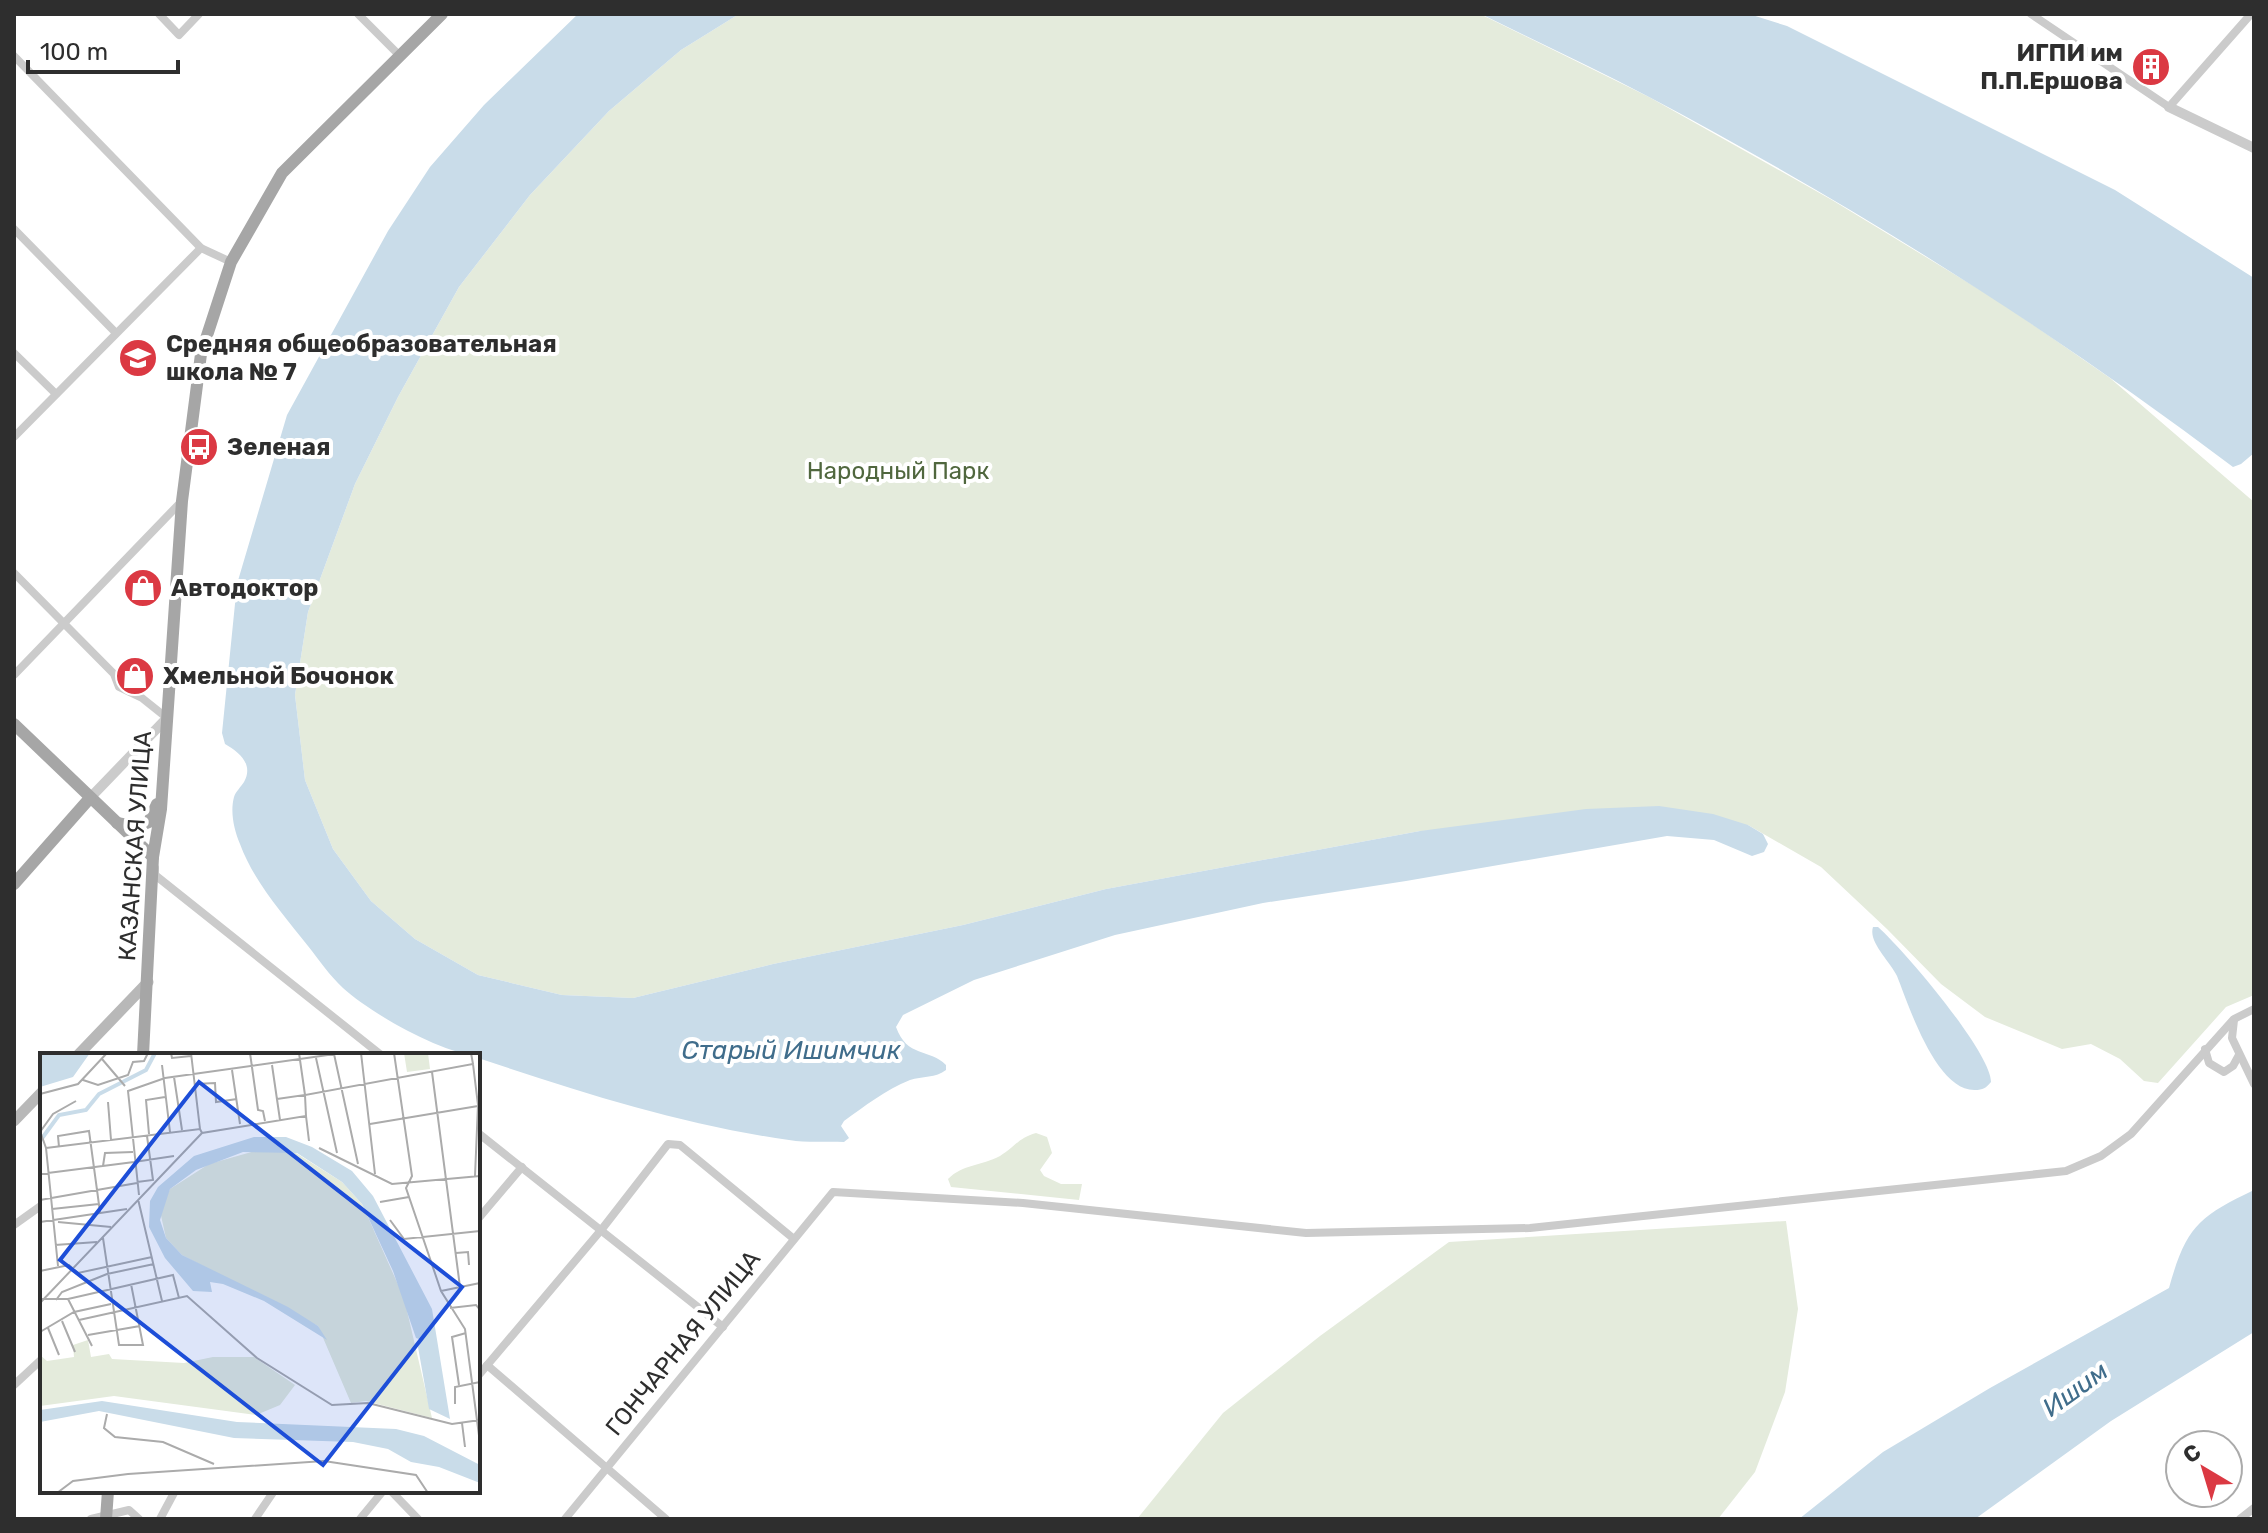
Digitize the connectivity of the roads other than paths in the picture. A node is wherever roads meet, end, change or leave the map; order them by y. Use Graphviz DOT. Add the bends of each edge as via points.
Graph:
graph roads {
  1 [pos="159,14"];
  2 [pos="199,14"];
  3 [pos="358,14"];
  4 [pos="442,14"];
  5 [pos="2031,14"];
  6 [pos="2251,14"];
  7 [pos="14,56"];
  8 [pos="400,56"];
  9 [pos="2169,107"];
  10 [pos="2254,148"];
  11 [pos="14,229"];
  12 [pos="201,248"];
  13 [pos="231,262"];
  14 [pos="116,333"];
  15 [pos="14,353"];
  16 [pos="56,394"];
  17 [pos="14,437"];
  18 [pos="182,501"];
  19 [pos="14,573"];
  20 [pos="65,623"];
  21 [pos="14,675"];
  22 [pos="167,718"];
  23 [pos="14,724"];
  24 [pos="162,794"];
  25 [pos="90,798"];
  26 [pos="117,823"];
  27 [pos="153,857"];
  28 [pos="14,884"];
  29 [pos="148,982"];
  30 [pos="2254,1009"];
  31 [pos="2234,1019"];
  32 [pos="2205,1049"];
  33 [pos="80,1053"];
  34 [pos="143,1053"];
  35 [pos="378,1053"];
  36 [pos="2239,1055"];
  37 [pos="2254,1084"];
  38 [pos="40,1094"];
  39 [pos="16,1114"];
  40 [pos="480,1136"];
  41 [pos="522,1167"];
  42 [pos="40,1206"];
  43 [pos="480,1217"];
  44 [pos="14,1225"];
  45 [pos="602,1229"];
  46 [pos="794,1239"];
  47 [pos="723,1327"];
  48 [pos="40,1361"];
  49 [pos="487,1365"];
  50 [pos="480,1374"];
  51 [pos="14,1385"];
  52 [pos="606,1468"];
  53 [pos="108,1493"];
  54 [pos="174,1493"];
  55 [pos="273,1493"];
  56 [pos="381,1493"];
  57 [pos="393,1493"];
  58 [pos="2254,1508"];
  59 [pos="106,1517"];
  60 [pos="91,1519"];
  61 [pos="139,1519"];
  62 [pos="160,1519"];
  63 [pos="255,1519"];
  64 [pos="360,1519"];
  65 [pos="418,1519"];
  66 [pos="565,1519"];
  67 [pos="666,1519"];
  68 [pos="2240,1519"];
  1 -- 2 [label="street" via="179,35"];
  3 -- 8 [label="street"];
  4 -- 8 [label="main road, КАЗАНСКАЯ УЛИЦА"];
  5 -- 9 [label="street"];
  6 -- 9 [label="street"];
  7 -- 12 [label="street"];
  8 -- 13 [label="main road, КАЗАНСКАЯ УЛИЦА" via="282,173"];
  9 -- 10 [label="street"];
  11 -- 14 [label="street"];
  12 -- 13 [label="street"];
  12 -- 14 [label="street"];
  13 -- 18 [label="main road, КАЗАНСКАЯ УЛИЦА" via="201,354"];
  14 -- 16 [label="street"];
  15 -- 16 [label="street"];
  16 -- 17 [label="street"];
  18 -- 20 [label="street"];
  18 -- 22 [label="main road, КАЗАНСКАЯ УЛИЦА"];
  19 -- 20 [label="street"];
  20 -- 21 [label="street"];
  20 -- 22 [label="street" via="114,674 119,687"];
  22 -- 24 [label="main road, КАЗАНСКАЯ УЛИЦА"];
  22 -- 25 [label="street"];
  23 -- 25 [label="main road"];
  24 -- 26 [label="main road" via="149,822 137,827"];
  24 -- 27 [label="main road, КАЗАНСКАЯ УЛИЦА"];
  25 -- 26 [label="main road"];
  25 -- 28 [label="main road"];
  26 -- 27 [label="main road"];
  27 -- 29 [label="main road, КАЗАНСКАЯ УЛИЦА"];
  27 -- 35 [label="street" via="155,875"];
  29 -- 33 [label="main road"];
  29 -- 34 [label="main road, КАЗАНСКАЯ УЛИЦА"];
  30 -- 31 [label="street"];
  31 -- 32 [label="street"];
  31 -- 36 [label="street" via="2232,1038"];
  32 -- 36 [label="street" via="2209,1063 2224,1072"];
  32 -- 46 [label="street, ГОНЧАРНАЯ УЛИЦА" via="2131,1134 2101,1156 2066,1171 1467,1231 1306,1233 1023,1203 833,1192"];
  36 -- 37 [label="street"];
  38 -- 39 [label="main road"];
  40 -- 41 [label="street"];
  41 -- 43 [label="street"];
  41 -- 45 [label="street"];
  42 -- 44 [label="street"];
  45 -- 46 [label="street" via="668,1144 680,1145"];
  45 -- 47 [label="street"];
  45 -- 49 [label="street"];
  46 -- 47 [label="street, ГОНЧАРНАЯ УЛИЦА"];
  47 -- 52 [label="street, ГОНЧАРНАЯ УЛИЦА"];
  48 -- 51 [label="street"];
  49 -- 50 [label="street"];
  49 -- 52 [label="street"];
  52 -- 66 [label="street, ГОНЧАРНАЯ УЛИЦА"];
  52 -- 67 [label="street"];
  53 -- 59 [label="main road"];
  54 -- 62 [label="street"];
  55 -- 63 [label="street"];
  56 -- 64 [label="street"];
  57 -- 65 [label="street"];
  58 -- 68 [label="street"];
  59 -- 60 [label="street"];
  59 -- 61 [label="street" via="129,1510"];
}
